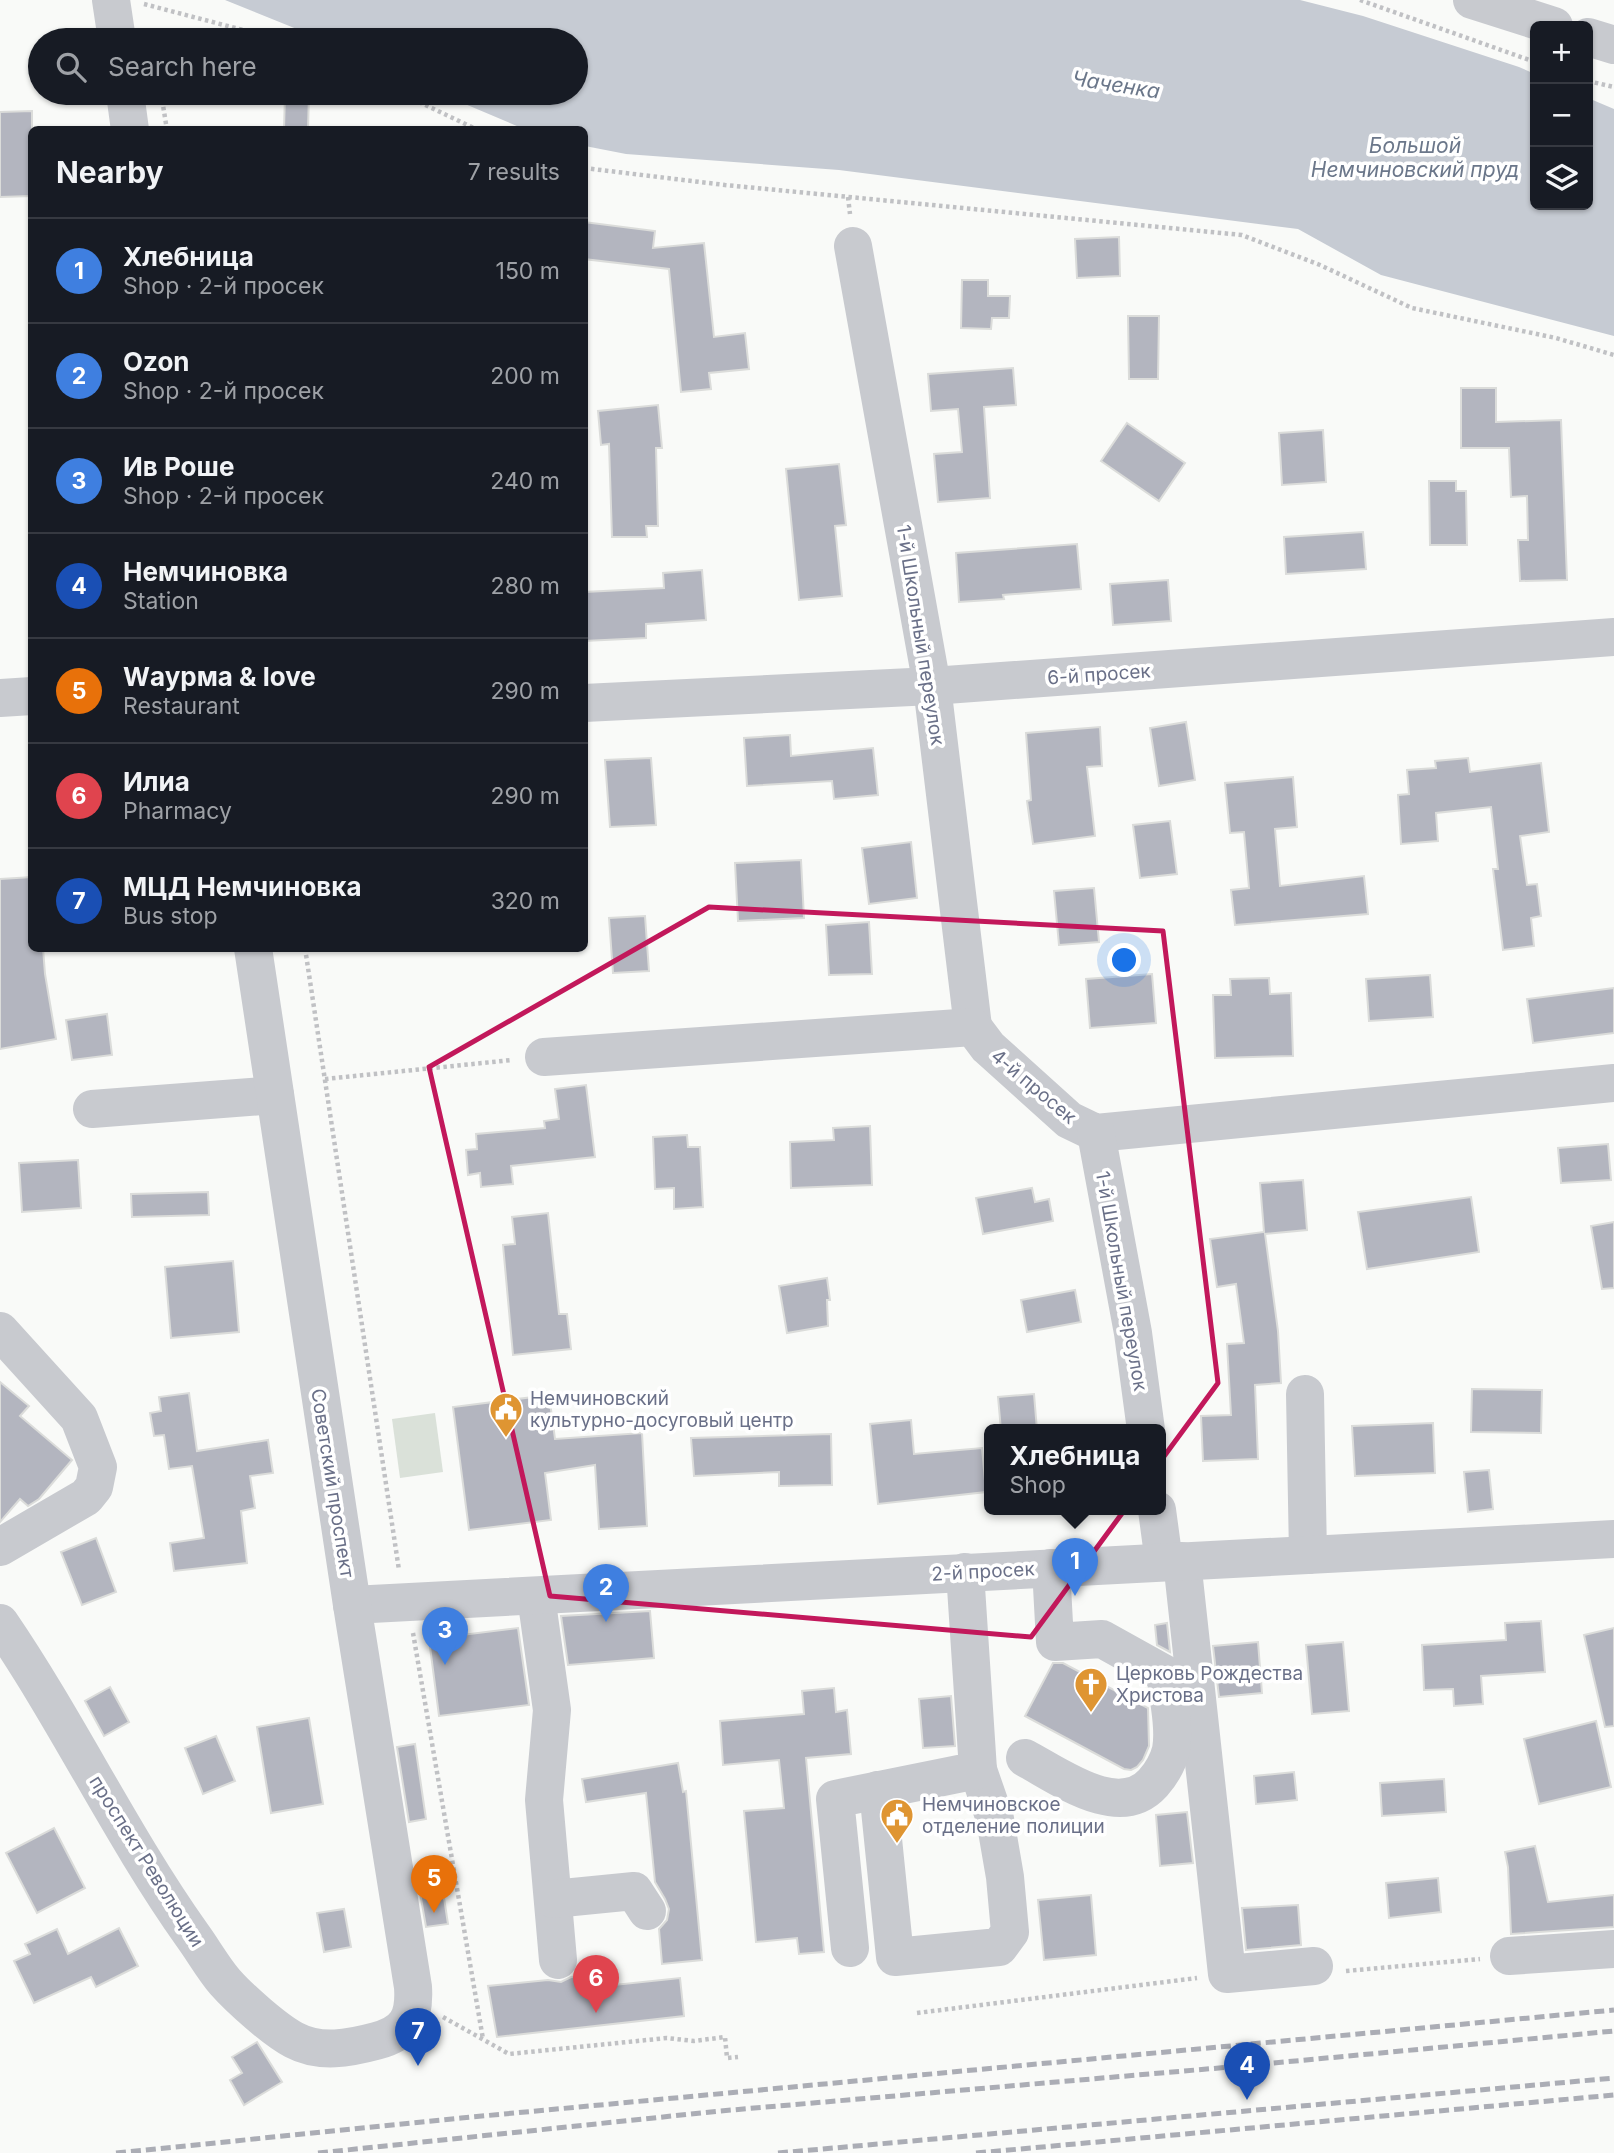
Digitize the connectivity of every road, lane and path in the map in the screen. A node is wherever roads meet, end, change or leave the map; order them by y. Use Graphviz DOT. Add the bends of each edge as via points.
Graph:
graph roads {
  1 [pos="1360,0"];
  2 [pos="1472,0"];
  3 [pos="112,1"];
  4 [pos="1538,21"];
  5 [pos="115,28"];
  6 [pos="234,28"];
  7 [pos="1593,39"];
  8 [pos="1614,45"];
  9 [pos="1530,60"];
  10 [pos="1593,82"];
  11 [pos="1614,87"];
  12 [pos="127,105"];
  13 [pos="163,105"];
  14 [pos="425,105"];
  15 [pos="129,126"];
  16 [pos="166,126"];
  17 [pos="470,126"];
  18 [pos="588,168"];
  19 [pos="853,246"];
  20 [pos="1614,355"];
  21 [pos="1614,637"];
  22 [pos="932,686"];
  23 [pos="28,696"];
  24 [pos="0,698"];
  25 [pos="588,703"];
  26 [pos="254,952"];
  27 [pos="306,952"];
  28 [pos="973,1027"];
  29 [pos="544,1057"];
  30 [pos="325,1079"];
  31 [pos="1614,1083"];
  32 [pos="275,1096"];
  33 [pos="92,1109"];
  34 [pos="1096,1133"];
  35 [pos="0,1331"];
  36 [pos="1305,1394"];
  37 [pos="1145,1424"];
  38 [pos="1159,1515"];
  39 [pos="1614,1539"];
  40 [pos="0,1547"];
  41 [pos="1308,1555"];
  42 [pos="1173,1561"];
  43 [pos="1051,1568"];
  44 [pos="965,1572"];
  45 [pos="536,1596"];
  46 [pos="408,1602"];
  47 [pos="352,1605"];
  48 [pos="0,1623"];
  49 [pos="1025,1758"];
  50 [pos="978,1770"];
  51 [pos="878,1790"];
  52 [pos="553,1899"];
  53 [pos="647,1911"];
  54 [pos="850,1948"];
  55 [pos="1614,1949"];
  56 [pos="1508,1956"];
  57 [pos="558,1960"];
  58 [pos="1314,1966"];
  59 [pos="1227,1974"];
  60 [pos="917,2013"];
  61 [pos="423,2014"];
  62 [pos="483,2039"];
  63 [pos="738,2057"];
  1 -- 9 [label="path"];
  2 -- 4 [label="street"];
  3 -- 5 [label="street"];
  3 -- 6 [label="path"];
  7 -- 8 [label="street"];
  10 -- 11 [label="path"];
  12 -- 15 [label="street"];
  13 -- 16 [label="path"];
  14 -- 17 [label="path"];
  18 -- 20 [label="path" via="1242,234 1412,308"];
  19 -- 22 [label="street, 1-й Школьный переулок"];
  21 -- 22 [label="street, 6-й просек"];
  22 -- 25 [label="street, 6-й просек"];
  22 -- 28 [label="street, 1-й Школьный переулок"];
  23 -- 24 [label="street"];
  26 -- 32 [label="street, Советский проспект"];
  27 -- 30 [label="path"];
  28 -- 29 [label="street"];
  28 -- 34 [label="street, 4-й просек" via="988,1047 1069,1120"];
  29 -- 30 [label="path"];
  30 -- 46 [label="path" via="400,1576"];
  31 -- 34 [label="street, 4-й просек"];
  32 -- 33 [label="street"];
  32 -- 47 [label="street, Советский проспект"];
  34 -- 37 [label="street, 1-й Школьный переулок"];
  35 -- 40 [label="street" via="79,1418 98,1467 94,1487 86,1497"];
  36 -- 41 [label="street"];
  38 -- 42 [label="street"];
  39 -- 41 [label="street, 2-й просек"];
  41 -- 42 [label="street, 2-й просек"];
  42 -- 43 [label="street, 2-й просек"];
  42 -- 59 [label="street"];
  43 -- 44 [label="street, 2-й просек"];
  43 -- 49 [label="street" via="1055,1642 1102,1639 1165,1674 1171,1749 1149,1787 1123,1798 1089,1792"];
  44 -- 45 [label="street, 2-й просек"];
  44 -- 50 [label="street"];
  45 -- 46 [label="street, 2-й просек"];
  45 -- 52 [label="street" via="552,1710 544,1800"];
  46 -- 47 [label="street, 2-й просек"];
  46 -- 62 [label="path"];
  47 -- 61 [label="street, Советский проспект" via="414,2003"];
  48 -- 61 [label="street, проспект Революции" via="162,1893 226,1983 276,2029 321,2049 385,2039"];
  50 -- 51 [label="street"];
  50 -- 51 [label="street" via="995,1819 1005,1877 1010,1932 999,1947 895,1957"];
  51 -- 54 [label="street" via="835,1799"];
  52 -- 53 [label="street" via="634,1891"];
  52 -- 57 [label="street"];
  55 -- 56 [label="street"];
  56 -- 58 [label="path" via="1331,1972"];
  58 -- 59 [label="street"];
  59 -- 60 [label="path"];
  61 -- 62 [label="path"];
  62 -- 63 [label="path" via="509,2054 667,2038 725,2037 727,2058"];
}
